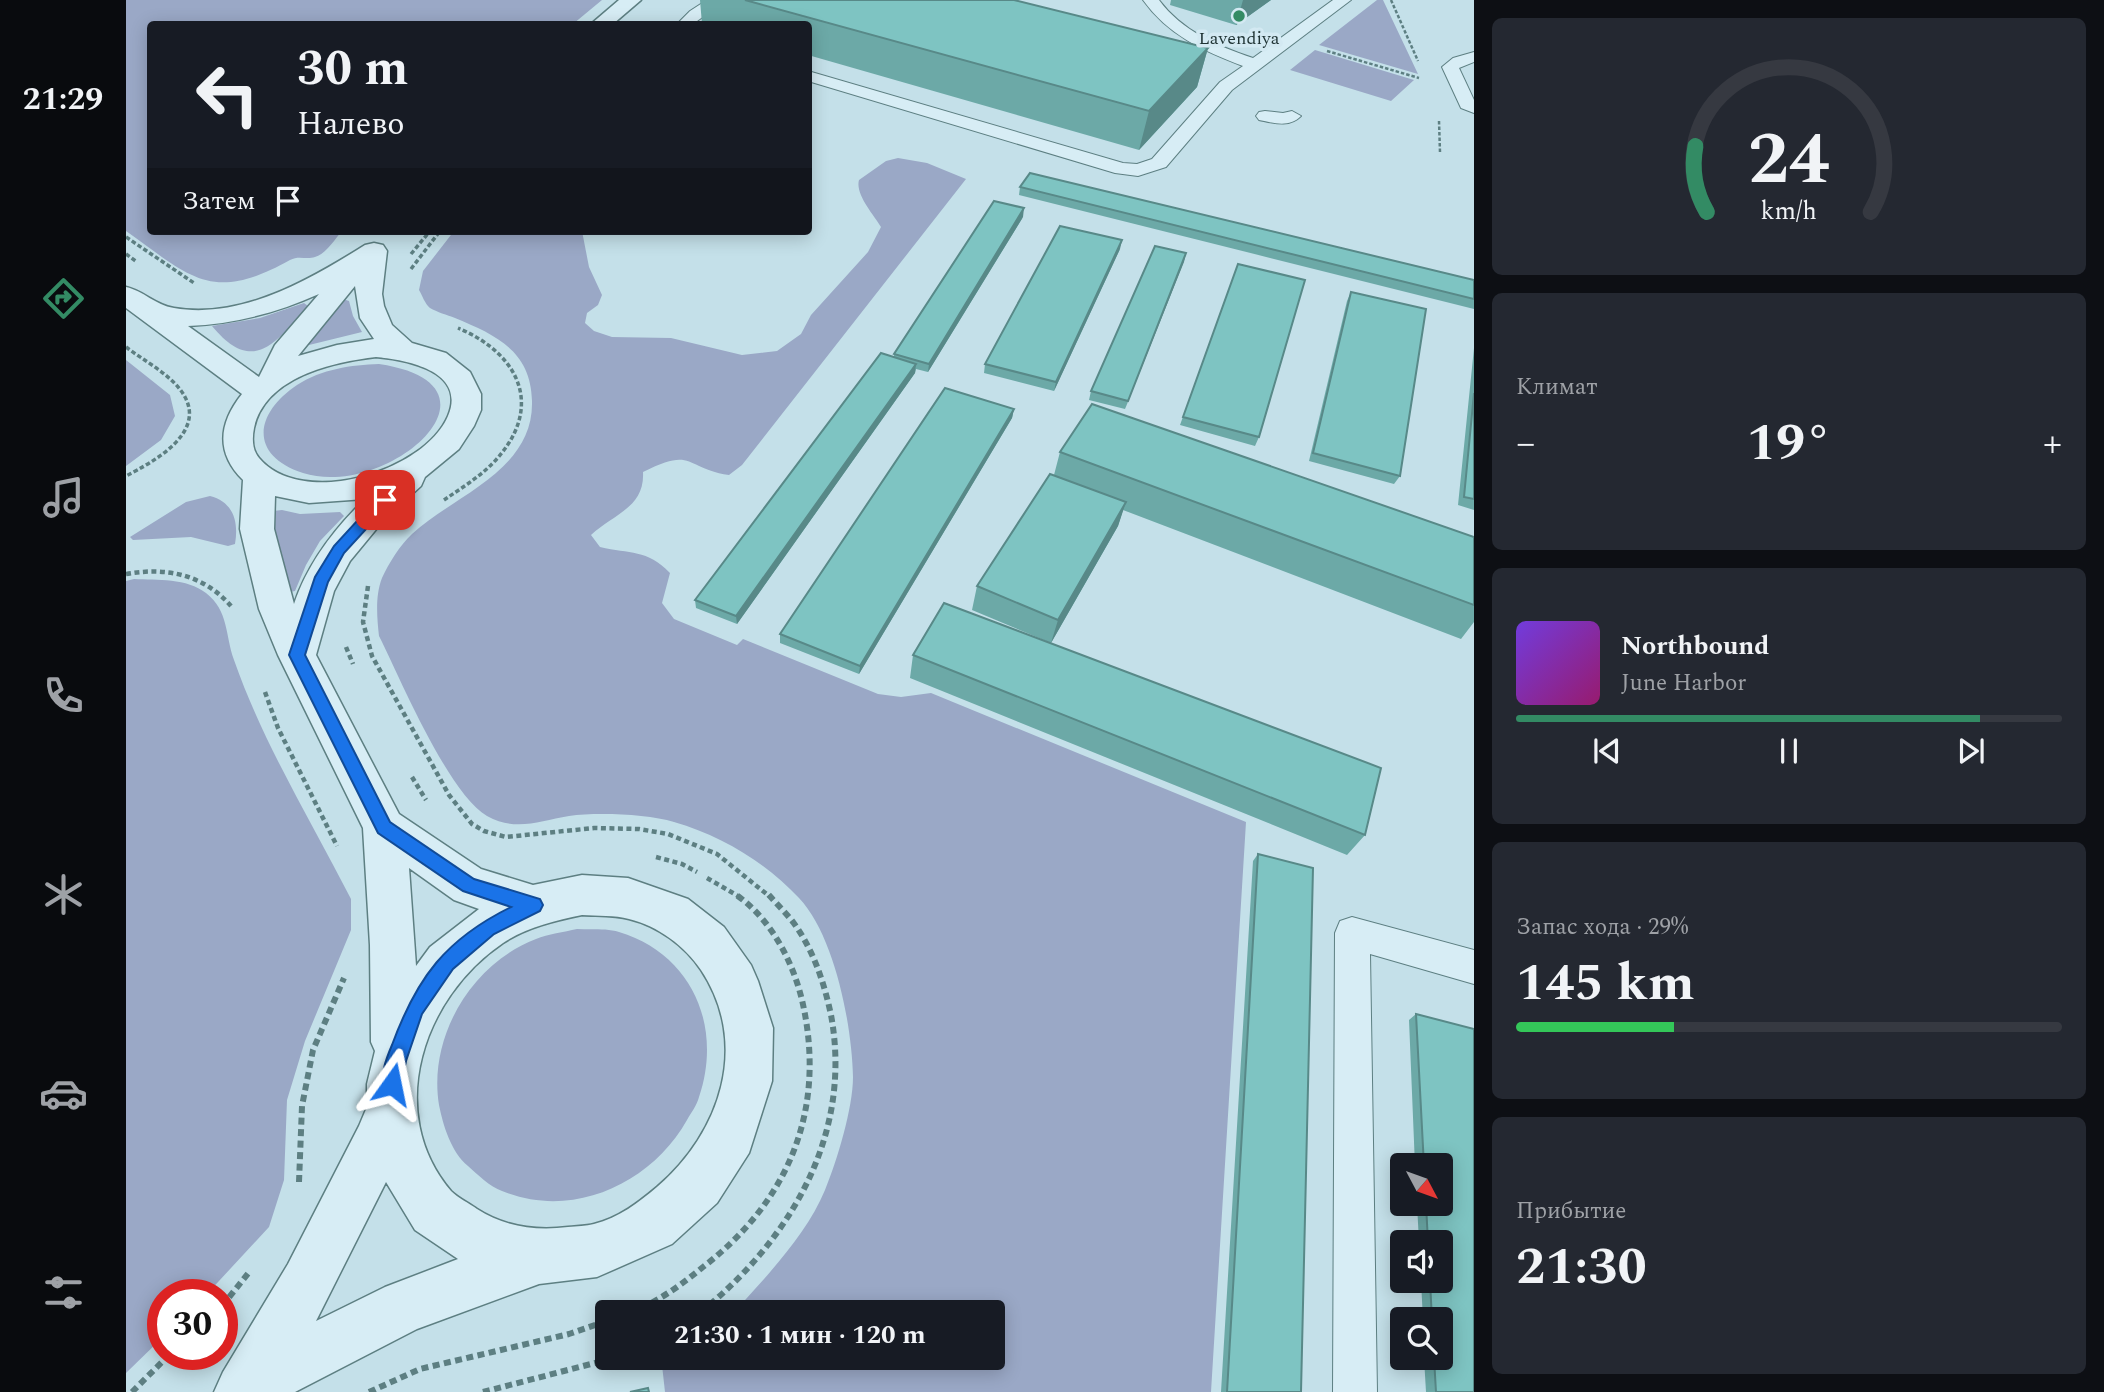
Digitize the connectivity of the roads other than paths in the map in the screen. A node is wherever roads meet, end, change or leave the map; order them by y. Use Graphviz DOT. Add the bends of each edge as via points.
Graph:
graph roads {
  1 [pos="631,0"];
  2 [pos="718,0"];
  3 [pos="1151,0"];
  4 [pos="1343,0"];
  5 [pos="605,21"];
  6 [pos="688,21"];
  7 [pos="1474,57"];
  8 [pos="1256,65"];
  9 [pos="812,77"];
  10 [pos="1474,108"];
  11 [pos="1265,116"];
  12 [pos="1292,116"];
  13 [pos="382,242"];
  14 [pos="137,303"];
  15 [pos="401,350"];
  16 [pos="267,387"];
  17 [pos="428,461"];
  18 [pos="258,477"];
  19 [pos="297,655"];
  20 [pos="384,827"];
  21 [pos="534,905"];
  22 [pos="1474,968"];
  23 [pos="394,1084"];
  24 [pos="539,1257"];
  25 [pos="231,1383"];
  26 [pos="1355,1392"];
  1 -- 5 [label="street"];
  2 -- 6 [label="lane"];
  3 -- 8 [label="lane" via="1182,32"];
  4 -- 8 [label="lane"];
  7 -- 10 [label="lane" via="1450,67 1467,104"];
  8 -- 9 [label="lane" via="1220,85 1159,163 1138,170"];
  11 -- 12 [label="lane"];
  13 -- 14 [label="street" via="343,271 256,310 183,318"];
  13 -- 15 [label="street" via="366,298 373,320"];
  13 -- 16 [label="street" via="285,351"];
  14 -- 16 [label="street"];
  15 -- 16 [label="street" via="349,351 309,363"];
  15 -- 17 [label="street" via="443,364 465,391 460,427"];
  16 -- 18 [label="street" via="245,411 238,428 242,460"];
  17 -- 18 [label="street" via="371,487 339,492 299,491"];
  17 -- 19 [label="street" via="339,550 321,581"];
  18 -- 19 [label="street" via="257,529 277,609"];
  19 -- 20 [label="street"];
  20 -- 21 [label="street" via="469,886"];
  20 -- 23 [label="street" via="393,945"];
  21 -- 23 [label="street" via="487,928 446,963 415,1009"];
  21 -- 24 [label="street" via="582,895 628,898 672,914 708,942 735,981 749,1028 748,1081 732,1135 699,1185 642,1230 597,1250"];
  22 -- 26 [label="lane" via="1352,933"];
  23 -- 24 [label="street" via="404,1163 435,1210 481,1243"];
  23 -- 25 [label="street" via="373,1153 286,1321"];
  24 -- 25 [label="street" via="404,1306"];
}
